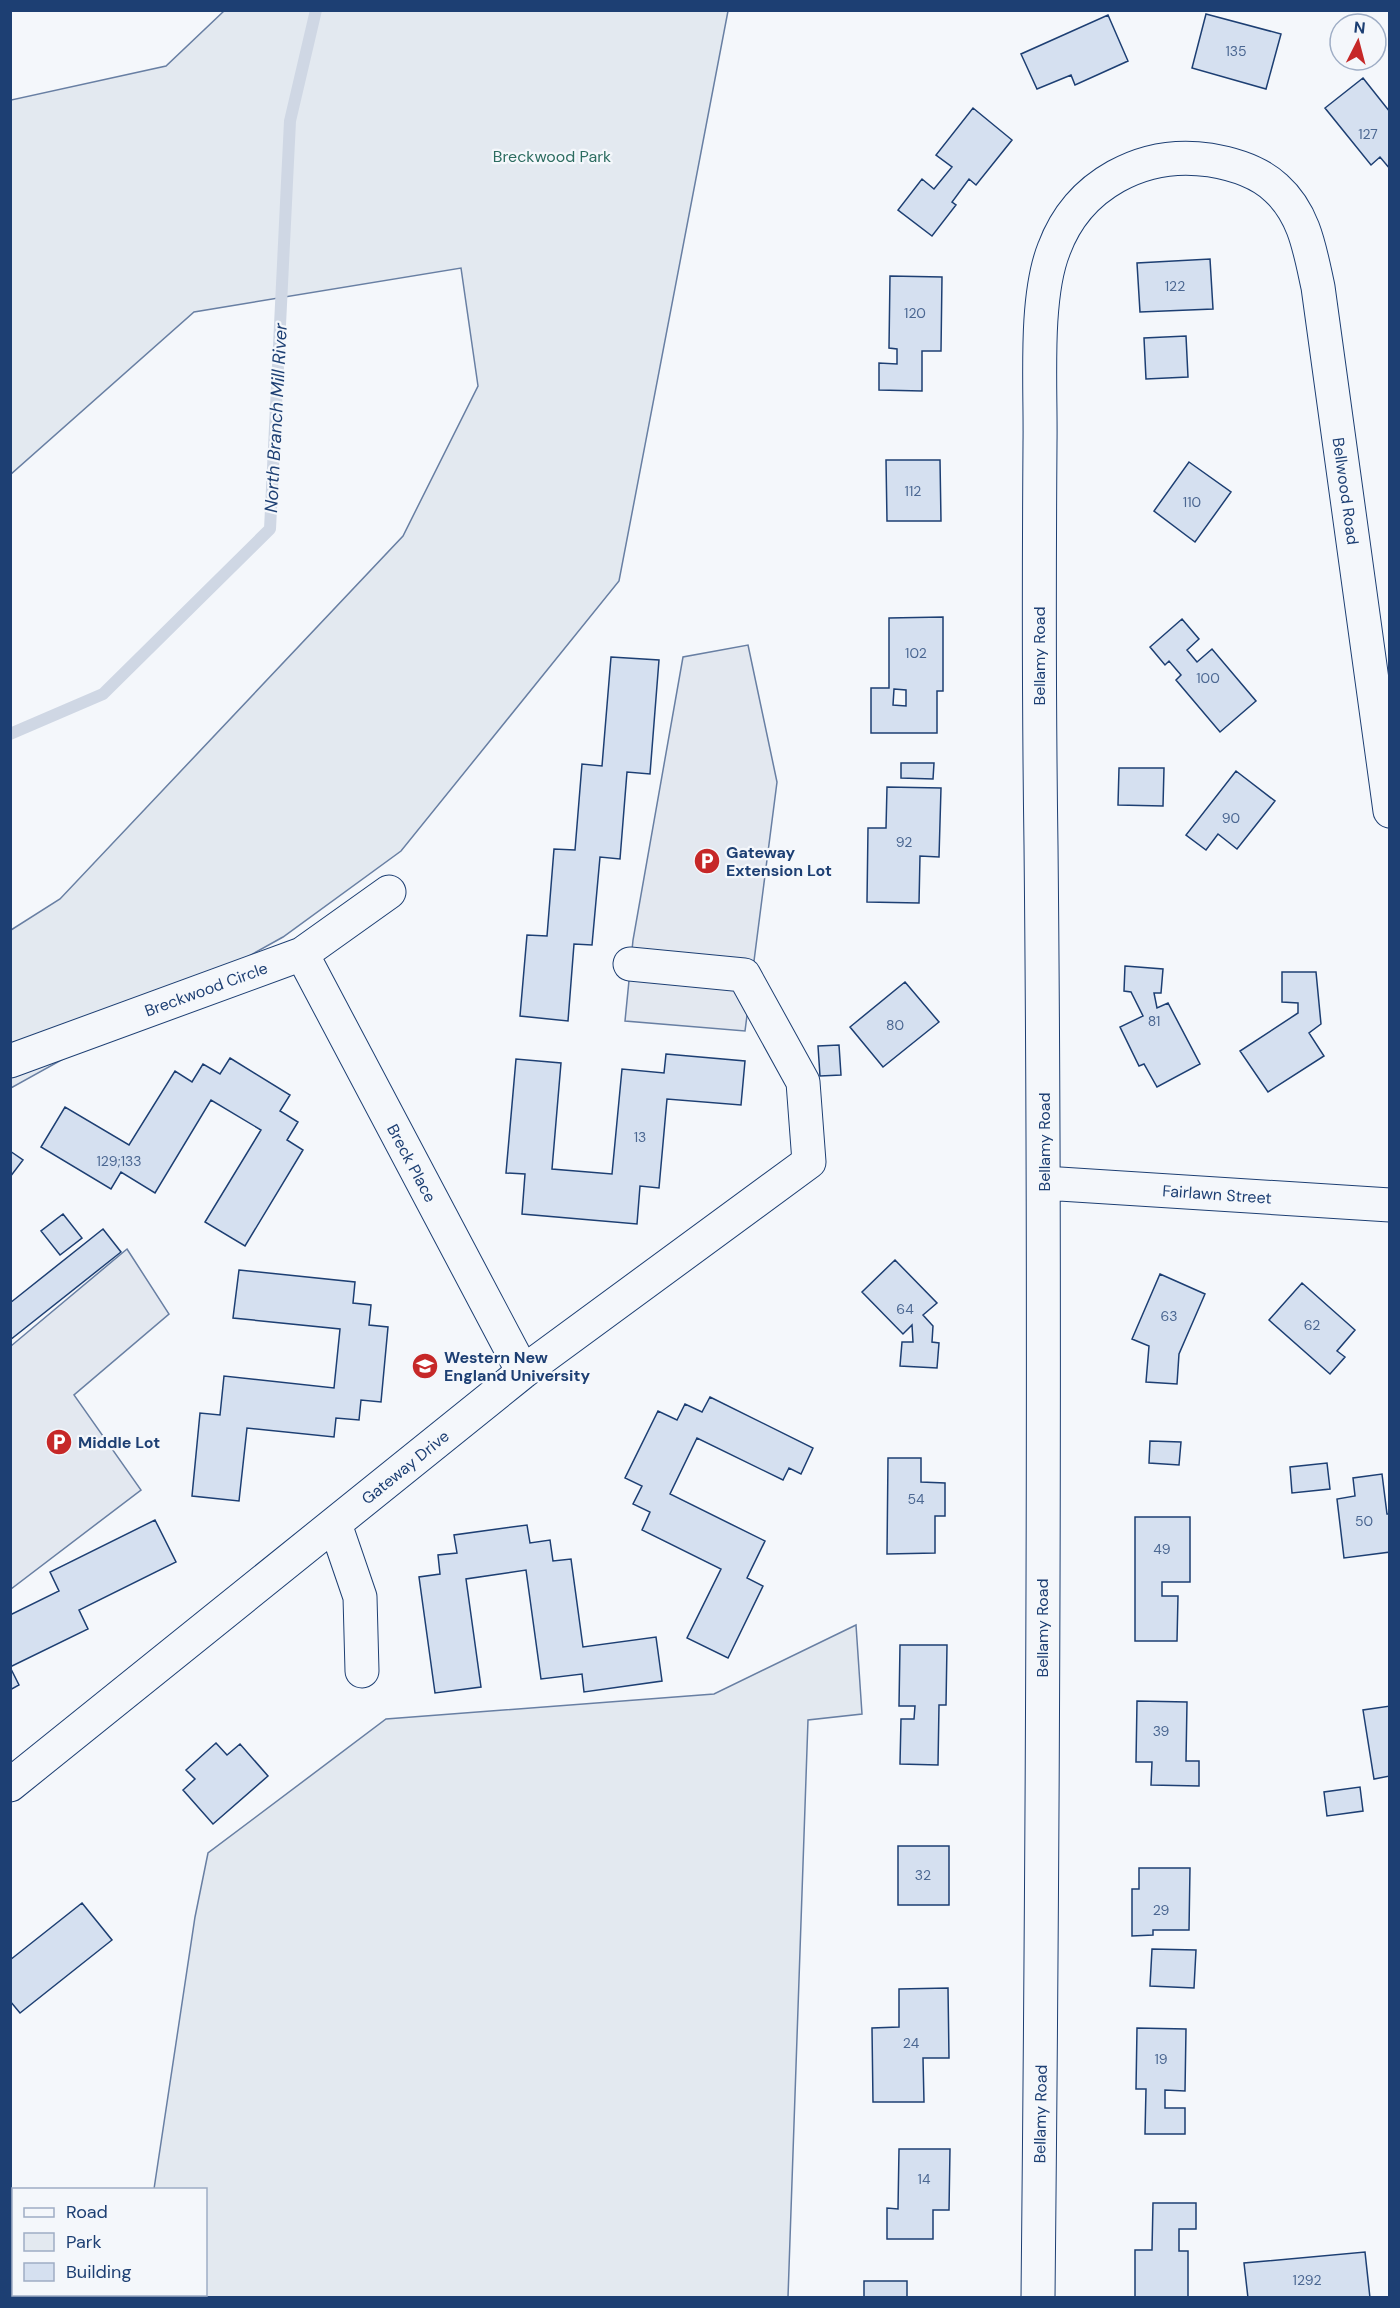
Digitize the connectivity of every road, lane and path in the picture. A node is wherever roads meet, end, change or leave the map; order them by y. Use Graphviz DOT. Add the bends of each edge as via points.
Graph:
graph roads {
  1 [pos="1270,183"];
  2 [pos="1389,811"];
  3 [pos="389,892"];
  4 [pos="302,954"];
  5 [pos="630,964"];
  6 [pos="10,1061"];
  7 [pos="1044,1183"];
  8 [pos="1389,1205"];
  9 [pos="523,1372"];
  10 [pos="335,1524"];
  11 [pos="362,1671"];
  12 [pos="10,1785"];
  13 [pos="1038,2298"];
  1 -- 2 [label="street, Bellwood Road" via="1296,211 1306,234 1318,287"];
  1 -- 7 [label="street, Bellamy Road" via="1250,170 1197,159 1165,160 1135,167 1099,186 1080,204 1053,250 1046,277 1041,336 1038,626"];
  3 -- 4 [label="street, Breckwood Circle"];
  4 -- 6 [label="street, Breckwood Circle"];
  4 -- 9 [label="street, Breck Place"];
  5 -- 9 [label="street, Gateway Drive" via="744,975 803,1082 809,1162"];
  7 -- 8 [label="street, Fairlawn Street"];
  7 -- 13 [label="street, Bellamy Road"];
  9 -- 10 [label="street, Gateway Drive"];
  10 -- 11 [label="street" via="360,1598"];
  10 -- 12 [label="street, Gateway Drive"];
}
